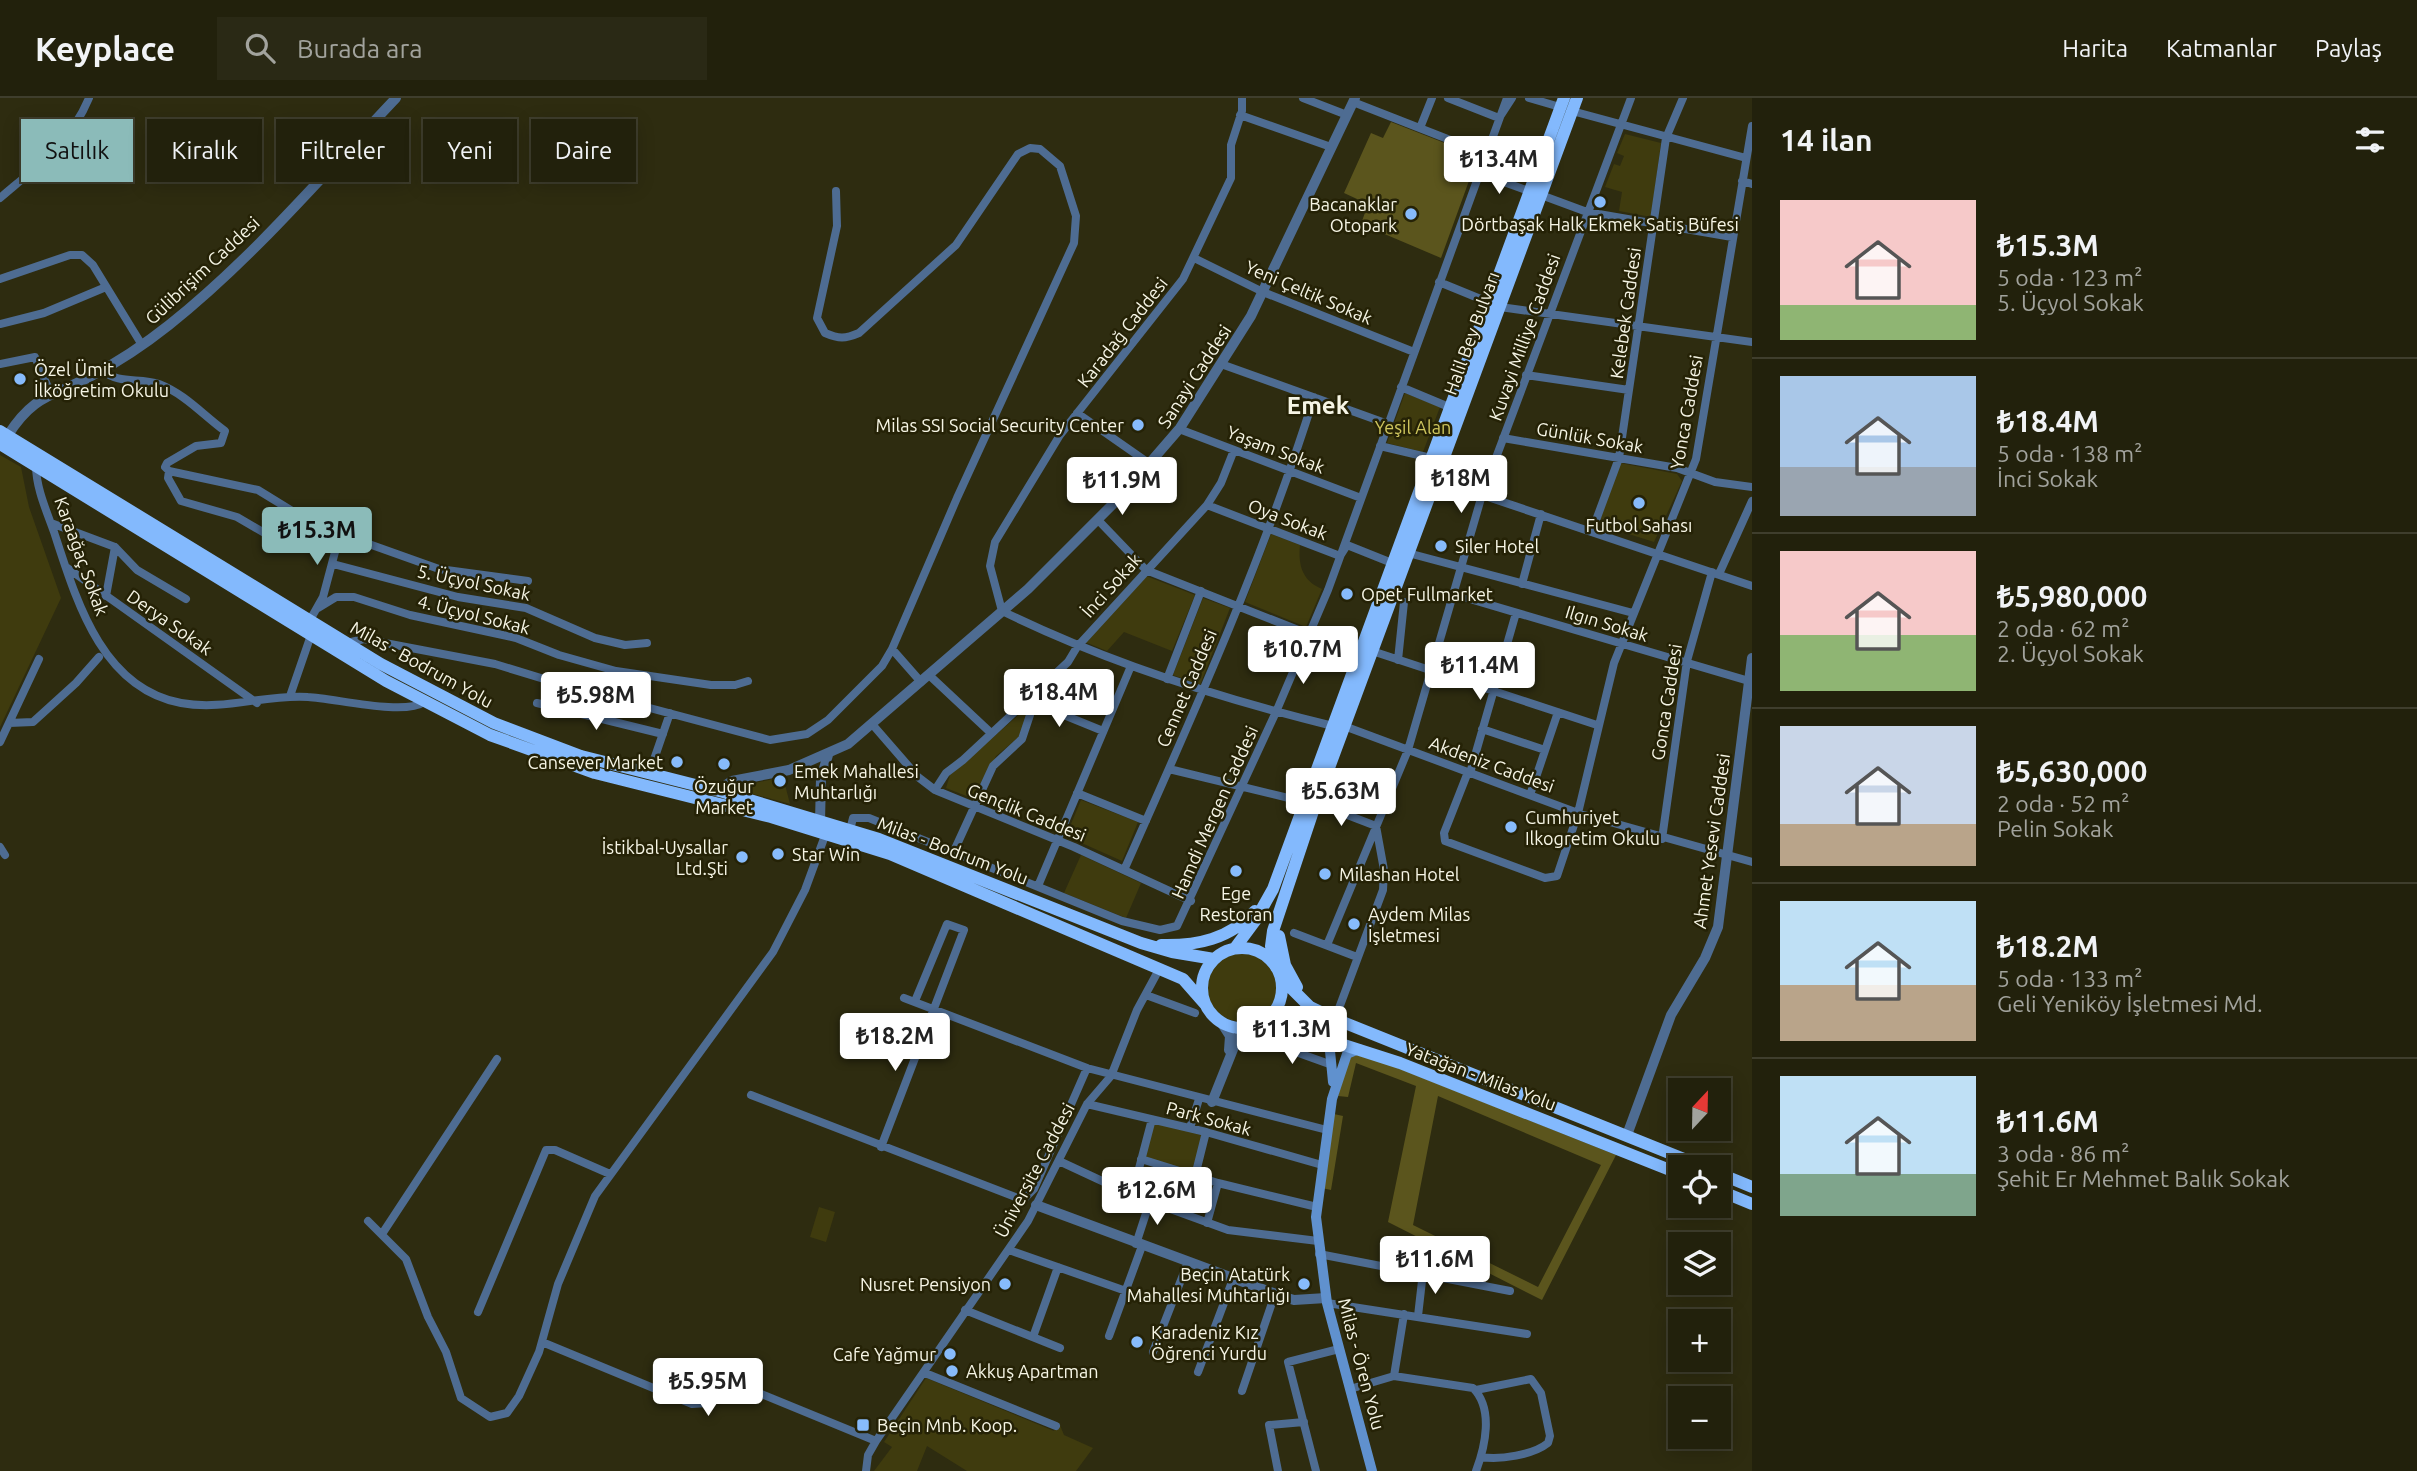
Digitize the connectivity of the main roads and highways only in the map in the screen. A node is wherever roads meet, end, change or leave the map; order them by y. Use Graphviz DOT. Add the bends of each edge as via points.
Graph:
graph roads {
  1 [pos="1577,98"];
  2 [pos="1565,105"];
  3 [pos="1494,304"];
  4 [pos="3,437"];
  5 [pos="38,459"];
  6 [pos="1365,652"];
  7 [pos="823,828"];
  8 [pos="1279,893"];
  9 [pos="1141,943"];
  10 [pos="1235,948"];
  11 [pos="1214,959"];
  12 [pos="1279,972"];
  13 [pos="1200,1008"];
  14 [pos="1335,1019"];
  15 [pos="1266,1020"];
  16 [pos="1322,1037"];
  17 [pos="1359,1049"];
  18 [pos="1332,1099"];
  19 [pos="1675,1155"];
  20 [pos="1668,1169"];
  21 [pos="1731,1178"];
  22 [pos="1752,1187"];
  23 [pos="1731,1195"];
  24 [pos="1752,1204"];
  25 [pos="1372,1471"];
  1 -- 2 [label="highway, Halil Bey Bulvarı"];
  2 -- 3 [label="highway, Halil Bey Bulvarı"];
  3 -- 6 [label="highway, Halil Bey Bulvarı" via="1408,553"];
  3 -- 6 [label="highway, Halil Bey Bulvarı" via="1449,407"];
  4 -- 5 [label="highway, Milas - Bodrum Yolu"];
  5 -- 7 [label="highway, Milas - Bodrum Yolu" via="433,694 494,723 556,748 723,792"];
  5 -- 7 [label="highway, Milas - Bodrum Yolu" via="311,635 490,735 569,765"];
  6 -- 8 [label="highway, Halil Bey Bulvarı"];
  7 -- 9 [label="highway, Milas - Bodrum Yolu" via="850,830 906,848"];
  7 -- 13 [label="highway, Milas - Bodrum Yolu" via="1138,957 1183,979"];
  8 -- 9 [label="highway" via="1217,938 1188,945"];
  8 -- 10 [label="highway"];
  8 -- 12 [label="highway" via="1271,946"];
  8 -- 14 [label="highway" via="1279,939 1285,965 1304,995"];
  9 -- 11 [label="highway"];
  10 -- 11 [label="highway"];
  10 -- 12 [label="highway" via="1258,951"];
  11 -- 13 [label="highway" via="1202,980"];
  12 -- 14 [label="highway" via="1310,1007"];
  12 -- 15 [label="highway" via="1280,1001"];
  13 -- 15 [label="highway" via="1234,1027"];
  14 -- 19 [label="highway, Yatağan - Milas Yolu"];
  15 -- 16 [label="highway, Yatağan - Milas Yolu"];
  16 -- 17 [label="highway, Yatağan - Milas Yolu"];
  16 -- 18 [label="main road" via="1330,1051"];
  17 -- 18 [label="main road" via="1343,1059"];
  17 -- 20 [label="highway, Yatağan - Milas Yolu"];
  18 -- 25 [label="main road, Milas - Ören Yolu" via="1317,1207 1319,1254"];
  21 -- 22 [label="highway"];
  23 -- 24 [label="highway"];
}
